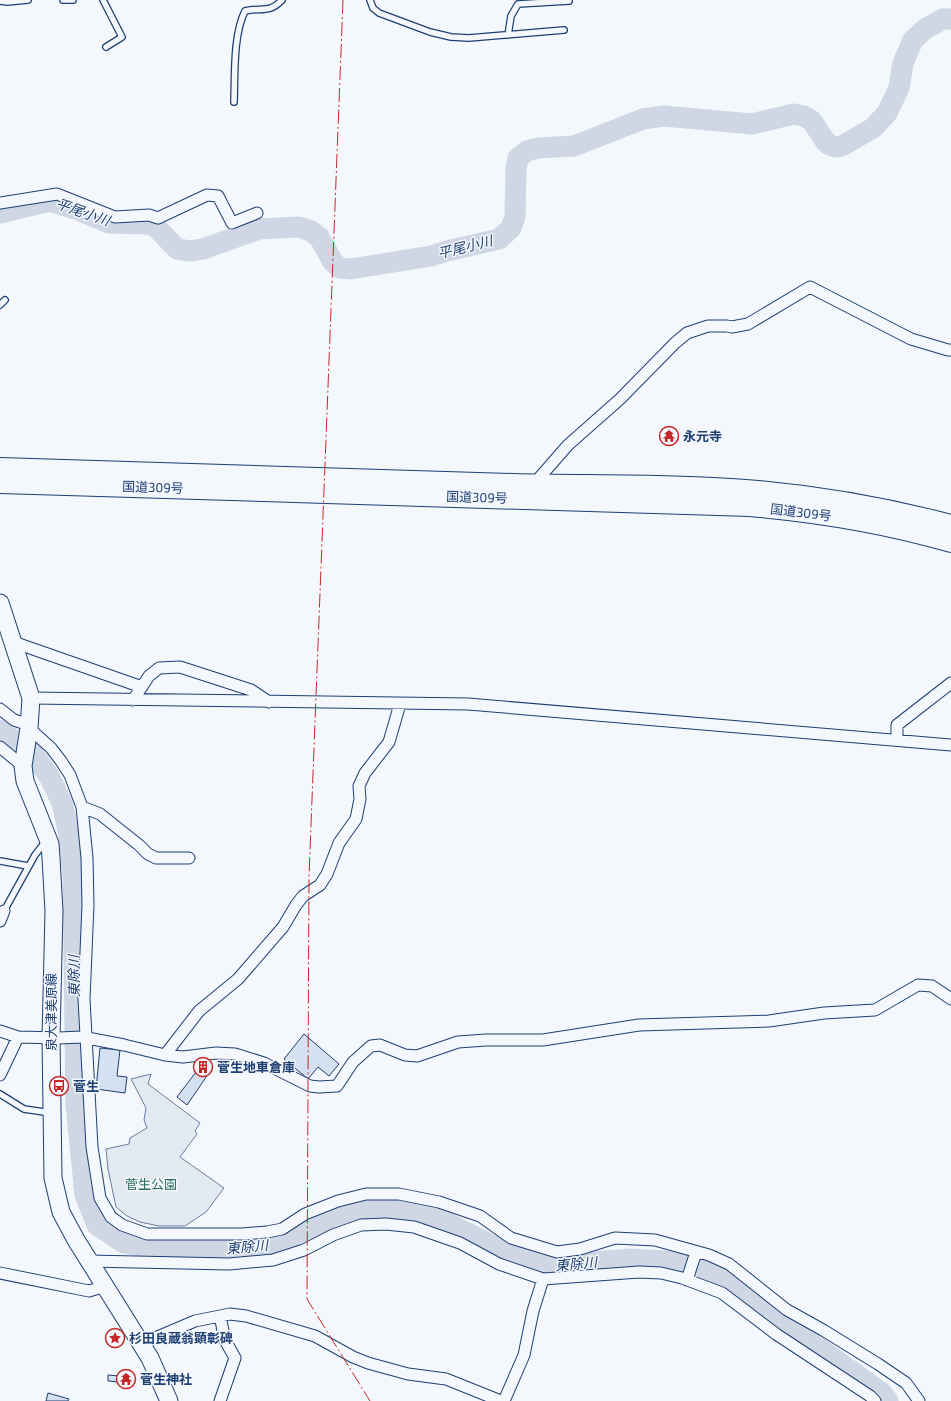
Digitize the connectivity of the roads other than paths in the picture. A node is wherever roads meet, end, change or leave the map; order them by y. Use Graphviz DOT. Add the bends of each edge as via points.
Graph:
graph roads {
  1 [pos="28,0"];
  2 [pos="63,0"];
  3 [pos="73,0"];
  4 [pos="103,0"];
  5 [pos="282,0"];
  6 [pos="370,0"];
  7 [pos="7,1"];
  8 [pos="569,1"];
  9 [pos="0,2"];
  10 [pos="564,30"];
  11 [pos="508,35"];
  12 [pos="106,47"];
  13 [pos="234,102"];
  14 [pos="0,203"];
  15 [pos="257,213"];
  16 [pos="5,300"];
  17 [pos="0,305"];
  18 [pos="951,350"];
  19 [pos="0,468"];
  20 [pos="0,483"];
  21 [pos="533,492"];
  22 [pos="951,525"];
  23 [pos="951,542"];
  24 [pos="0,603"];
  25 [pos="13,642"];
  26 [pos="951,683"];
  27 [pos="142,687"];
  28 [pos="31,698"];
  29 [pos="133,700"];
  30 [pos="269,702"];
  31 [pos="400,704"];
  32 [pos="0,709"];
  33 [pos="29,729"];
  34 [pos="898,740"];
  35 [pos="951,745"];
  36 [pos="0,747"];
  37 [pos="23,763"];
  38 [pos="82,807"];
  39 [pos="48,840"];
  40 [pos="189,858"];
  41 [pos="0,861"];
  42 [pos="28,866"];
  43 [pos="2,916"];
  44 [pos="951,1000"];
  45 [pos="0,1030"];
  46 [pos="18,1037"];
  47 [pos="84,1037"];
  48 [pos="55,1038"];
  49 [pos="165,1055"];
  50 [pos="0,1075"];
  51 [pos="0,1094"];
  52 [pos="52,1113"];
  53 [pos="696,1252"];
  54 [pos="89,1261"];
  55 [pos="0,1273"];
  56 [pos="543,1279"];
  57 [pos="687,1280"];
  58 [pos="106,1286"];
  59 [pos="220,1316"];
  60 [pos="141,1344"];
  61 [pos="169,1401"];
  62 [pos="220,1401"];
  63 [pos="502,1401"];
  64 [pos="875,1401"];
  65 [pos="919,1401"];
  1 -- 7 [label="lane"];
  2 -- 3 [label="lane"];
  4 -- 12 [label="lane" via="122,37"];
  5 -- 13 [label="lane" via="269,10 245,11 237,39"];
  6 -- 11 [label="lane" via="373,8 379,13 430,32 469,38"];
  7 -- 9 [label="lane"];
  8 -- 11 [label="lane" via="518,4 511,16"];
  10 -- 11 [label="lane"];
  14 -- 15 [label="street" via="57,194 115,217 149,215 158,218 207,195 218,196 232,223"];
  16 -- 17 [label="lane"];
  18 -- 21 [label="street" via="911,339 810,287 748,324 732,328 708,326 687,333 620,400 568,445"];
  19 -- 21 [label="highway, 国道309号"];
  20 -- 21 [label="highway, 国道309号"];
  21 -- 22 [label="highway, 国道309号" via="714,488 757,491 847,502"];
  21 -- 23 [label="highway, 国道309号" via="790,510 859,520"];
  24 -- 25 [label="main road, 泉大津美原線"];
  25 -- 27 [label="street"];
  25 -- 28 [label="main road, 泉大津美原線"];
  26 -- 34 [label="street" via="897,725"];
  27 -- 29 [label="street"];
  27 -- 30 [label="street" via="149,676 159,668 180,667 251,690"];
  28 -- 29 [label="street"];
  28 -- 33 [label="main road, 泉大津美原線"];
  29 -- 30 [label="street"];
  30 -- 31 [label="street"];
  31 -- 34 [label="street" via="468,704"];
  31 -- 49 [label="street" via="389,742 365,773 359,786 360,799 356,819 339,843 320,885 303,896 283,927 238,979 199,1011"];
  32 -- 33 [label="street"];
  33 -- 37 [label="main road, 泉大津美原線"];
  33 -- 38 [label="street" via="62,760"];
  34 -- 35 [label="street"];
  36 -- 37 [label="street"];
  37 -- 39 [label="main road, 泉大津美原線" via="25,781"];
  38 -- 40 [label="street" via="100,814 156,858"];
  38 -- 47 [label="street" via="87,858 88,913"];
  39 -- 42 [label="lane"];
  39 -- 48 [label="main road, 泉大津美原線" via="54,911 52,956"];
  41 -- 42 [label="lane"];
  42 -- 43 [label="lane"];
  44 -- 49 [label="street" via="932,986 918,985 875,1010 824,1013 769,1021 639,1025 543,1040 458,1042 417,1056 405,1055 380,1045 371,1046 353,1062 337,1086 325,1087 310,1086 264,1063 235,1054 216,1053 183,1058"];
  45 -- 46 [label="street"];
  46 -- 48 [label="street"];
  46 -- 50 [label="street"];
  47 -- 48 [label="street"];
  47 -- 49 [label="street"];
  47 -- 53 [label="street" via="92,1147 100,1198 111,1217 128,1228 147,1234 267,1232 282,1229 305,1214 338,1200 366,1194 399,1194 439,1202 480,1216 511,1238 557,1252 580,1249 615,1238 655,1240"];
  48 -- 52 [label="main road, 泉大津美原線"];
  51 -- 52 [label="lane" via="24,1109"];
  52 -- 54 [label="main road, 泉大津美原線" via="52,1178 61,1212"];
  53 -- 57 [label="street"];
  53 -- 65 [label="street" via="728,1264 787,1310 878,1364 906,1383"];
  54 -- 56 [label="street" via="229,1264 273,1260 304,1250 333,1235 361,1225 386,1224 414,1227 460,1243 499,1264"];
  54 -- 58 [label="main road, 泉大津美原線"];
  55 -- 58 [label="street" via="88,1291"];
  56 -- 57 [label="street" via="639,1272 661,1273"];
  56 -- 63 [label="street" via="524,1355"];
  57 -- 64 [label="street" via="722,1293 776,1334"];
  58 -- 60 [label="main road, 泉大津美原線"];
  59 -- 60 [label="street" via="195,1321"];
  59 -- 62 [label="street" via="224,1340 235,1358"];
  59 -- 63 [label="street" via="246,1316 315,1336 368,1363 408,1374 446,1379"];
  60 -- 61 [label="main road, 泉大津美原線"];
}
